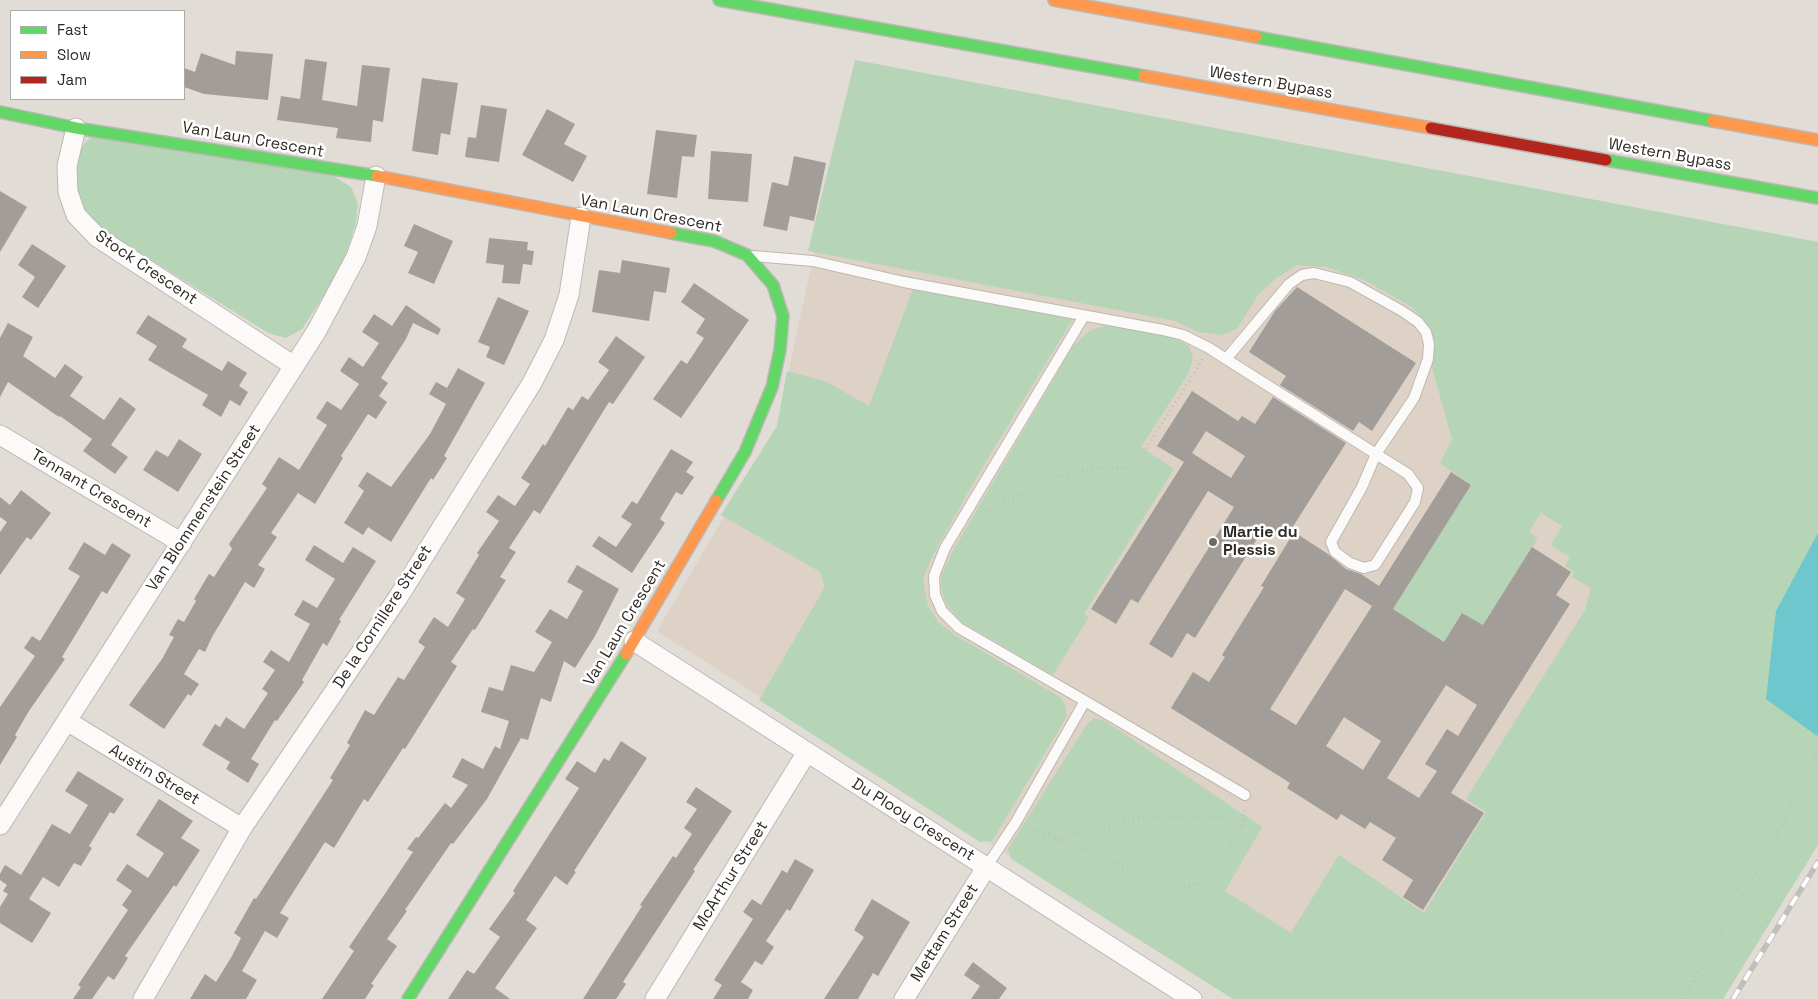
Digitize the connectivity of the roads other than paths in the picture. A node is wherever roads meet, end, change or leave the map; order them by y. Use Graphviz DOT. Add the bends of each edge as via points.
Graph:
graph roads {
  1 [pos="719,0"];
  2 [pos="1054,0"];
  3 [pos="0,112"];
  4 [pos="76,128"];
  5 [pos="1818,140"];
  6 [pos="376,176"];
  7 [pos="1818,198"];
  8 [pos="581,217"];
  9 [pos="747,255"];
  10 [pos="1084,316"];
  11 [pos="1226,359"];
  12 [pos="294,366"];
  13 [pos="1,437"];
  14 [pos="1376,454"];
  15 [pos="182,543"];
  16 [pos="634,641"];
  17 [pos="1085,701"];
  18 [pos="67,721"];
  19 [pos="808,752"];
  20 [pos="1245,795"];
  21 [pos="0,825"];
  22 [pos="242,828"];
  23 [pos="986,866"];
  24 [pos="1170,993"];
  25 [pos="142,999"];
  26 [pos="408,999"];
  27 [pos="654,999"];
  28 [pos="904,999"];
  29 [pos="1192,999"];
  1 -- 7 [label="main road, Western Bypass"];
  2 -- 5 [label="main road"];
  3 -- 4 [label="main road, Van Laun Crescent"];
  4 -- 6 [label="main road, Van Laun Crescent"];
  4 -- 12 [label="street, Stock Crescent" via="66,166 68,192 76,215 97,237"];
  6 -- 8 [label="main road, Van Laun Crescent"];
  6 -- 12 [label="street, Van Blommenstein Street" via="367,226 356,257"];
  8 -- 9 [label="main road, Van Laun Crescent" via="714,241"];
  8 -- 22 [label="street, De la Cornillere Street" via="569,295 554,340 532,383 399,596"];
  9 -- 10 [label="lane" via="813,261"];
  9 -- 16 [label="main road, Van Laun Crescent" via="773,285 783,316 772,387 745,452"];
  10 -- 11 [label="lane" via="1183,335"];
  10 -- 17 [label="lane" via="945,548 934,576 935,595 942,611 959,628"];
  11 -- 14 [label="lane"];
  11 -- 14 [label="lane" via="1279,294 1302,275 1314,273 1350,282 1402,311 1426,332 1428,359 1414,398"];
  12 -- 15 [label="street, Van Blommenstein Street"];
  13 -- 15 [label="street, Tennant Crescent"];
  14 -- 14 [label="lane" via="1362,487 1331,542 1335,552 1350,564 1364,568 1376,565 1415,502 1418,488 1408,474"];
  15 -- 18 [label="street, Van Blommenstein Street"];
  16 -- 19 [label="street, Du Plooy Crescent"];
  16 -- 26 [label="main road, Van Laun Crescent"];
  17 -- 20 [label="lane"];
  17 -- 23 [label="lane" via="1016,822"];
  18 -- 21 [label="street, Van Blommenstein Street"];
  18 -- 22 [label="street, Austin Street"];
  19 -- 23 [label="street, Du Plooy Crescent"];
  19 -- 27 [label="street, McArthur Street"];
  22 -- 25 [label="street, De la Cornillere Street"];
  23 -- 24 [label="street, Du Plooy Crescent"];
  23 -- 28 [label="street, Mettam Street"];
  24 -- 29 [label="street, Du Plooy Crescent"];
}
